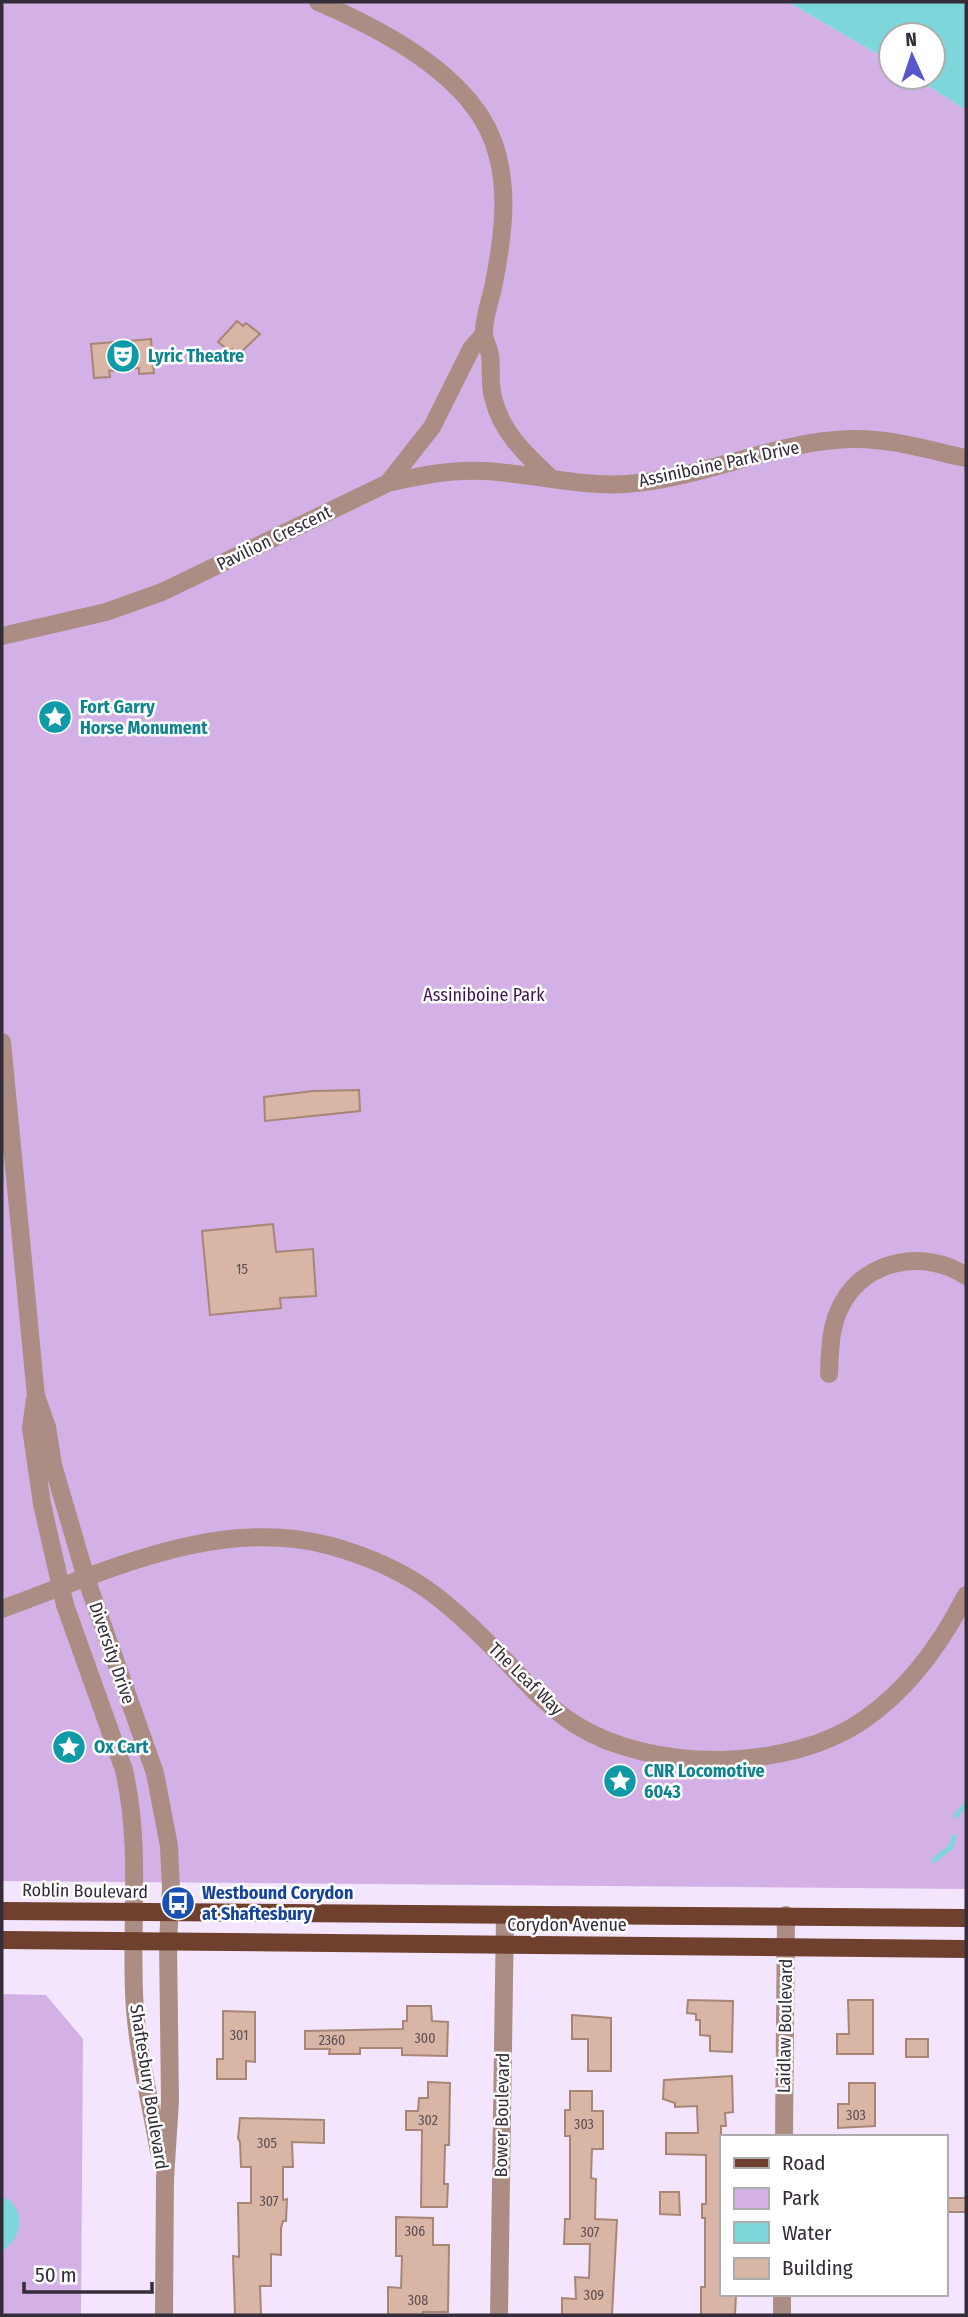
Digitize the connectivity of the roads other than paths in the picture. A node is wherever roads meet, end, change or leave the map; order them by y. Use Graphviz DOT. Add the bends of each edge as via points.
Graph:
graph roads {
  1 [pos="318,2"];
  2 [pos="484,334"];
  3 [pos="966,458"];
  4 [pos="551,478"];
  5 [pos="388,483"];
  6 [pos="2,636"];
  7 [pos="2,1042"];
  8 [pos="966,1276"];
  9 [pos="829,1374"];
  10 [pos="36,1396"];
  11 [pos="86,1578"];
  12 [pos="61,1588"];
  13 [pos="966,1595"];
  14 [pos="2,1609"];
  15 [pos="2,1911"];
  16 [pos="135,1912"];
  17 [pos="169,1913"];
  18 [pos="505,1915"];
  19 [pos="786,1915"];
  20 [pos="966,1917"];
  21 [pos="2,1940"];
  22 [pos="134,1942"];
  23 [pos="168,1942"];
  24 [pos="505,1946"];
  25 [pos="786,1947"];
  26 [pos="966,1949"];
  27 [pos="784,2135"];
  28 [pos="165,2179"];
  29 [pos="782,2296"];
  30 [pos="164,2315"];
  31 [pos="499,2315"];
  32 [pos="782,2315"];
  1 -- 2 [label="street" via="384,35 441,73 470,102 490,135 502,186 503,225"];
  2 -- 4 [label="street" via="498,413 519,446"];
  2 -- 5 [label="street" via="471,349 432,427"];
  3 -- 4 [label="street, Assiniboine Park Drive" via="897,442 851,439 631,484"];
  4 -- 5 [label="street, Pavilion Crescent" via="462,471"];
  5 -- 6 [label="street, Pavilion Crescent" via="162,592 106,612"];
  7 -- 10 [label="street, Diversity Drive"];
  8 -- 9 [label="street" via="947,1265 914,1261 883,1266 868,1276 843,1301 835,1318"];
  10 -- 11 [label="street, Diversity Drive"];
  10 -- 12 [label="street, Diversity Drive" via="31,1428"];
  11 -- 12 [label="street, The Leaf Way"];
  11 -- 13 [label="street, The Leaf Way" via="163,1552 216,1542 288,1539 330,1546 395,1569 434,1592 577,1726 602,1739 653,1754 713,1760 796,1749 862,1721 913,1674"];
  11 -- 17 [label="street, Diversity Drive" via="158,1784 169,1846"];
  12 -- 14 [label="street, The Leaf Way"];
  12 -- 16 [label="street, Diversity Drive" via="124,1769 134,1826"];
  15 -- 16 [label="main road, Roblin Boulevard"];
  16 -- 17 [label="main road, Roblin Boulevard"];
  16 -- 22 [label="street, Shaftesbury Boulevard"];
  17 -- 18 [label="main road, Corydon Avenue"];
  17 -- 23 [label="street, Shaftesbury Boulevard"];
  18 -- 19 [label="main road, Corydon Avenue"];
  18 -- 24 [label="street, Bower Boulevard"];
  19 -- 20 [label="main road, Corydon Avenue"];
  19 -- 25 [label="street, Laidlaw Boulevard"];
  21 -- 22 [label="main road"];
  22 -- 23 [label="main road"];
  22 -- 28 [label="street, Shaftesbury Boulevard" via="138,2035"];
  23 -- 24 [label="main road, Corydon Avenue"];
  23 -- 28 [label="street, Shaftesbury Boulevard" via="170,2101"];
  24 -- 25 [label="main road, Corydon Avenue"];
  24 -- 31 [label="street, Bower Boulevard"];
  25 -- 26 [label="main road, Corydon Avenue"];
  25 -- 27 [label="street, Laidlaw Boulevard"];
  28 -- 30 [label="street, Shaftesbury Boulevard"];
  29 -- 32 [label="street"];
}
